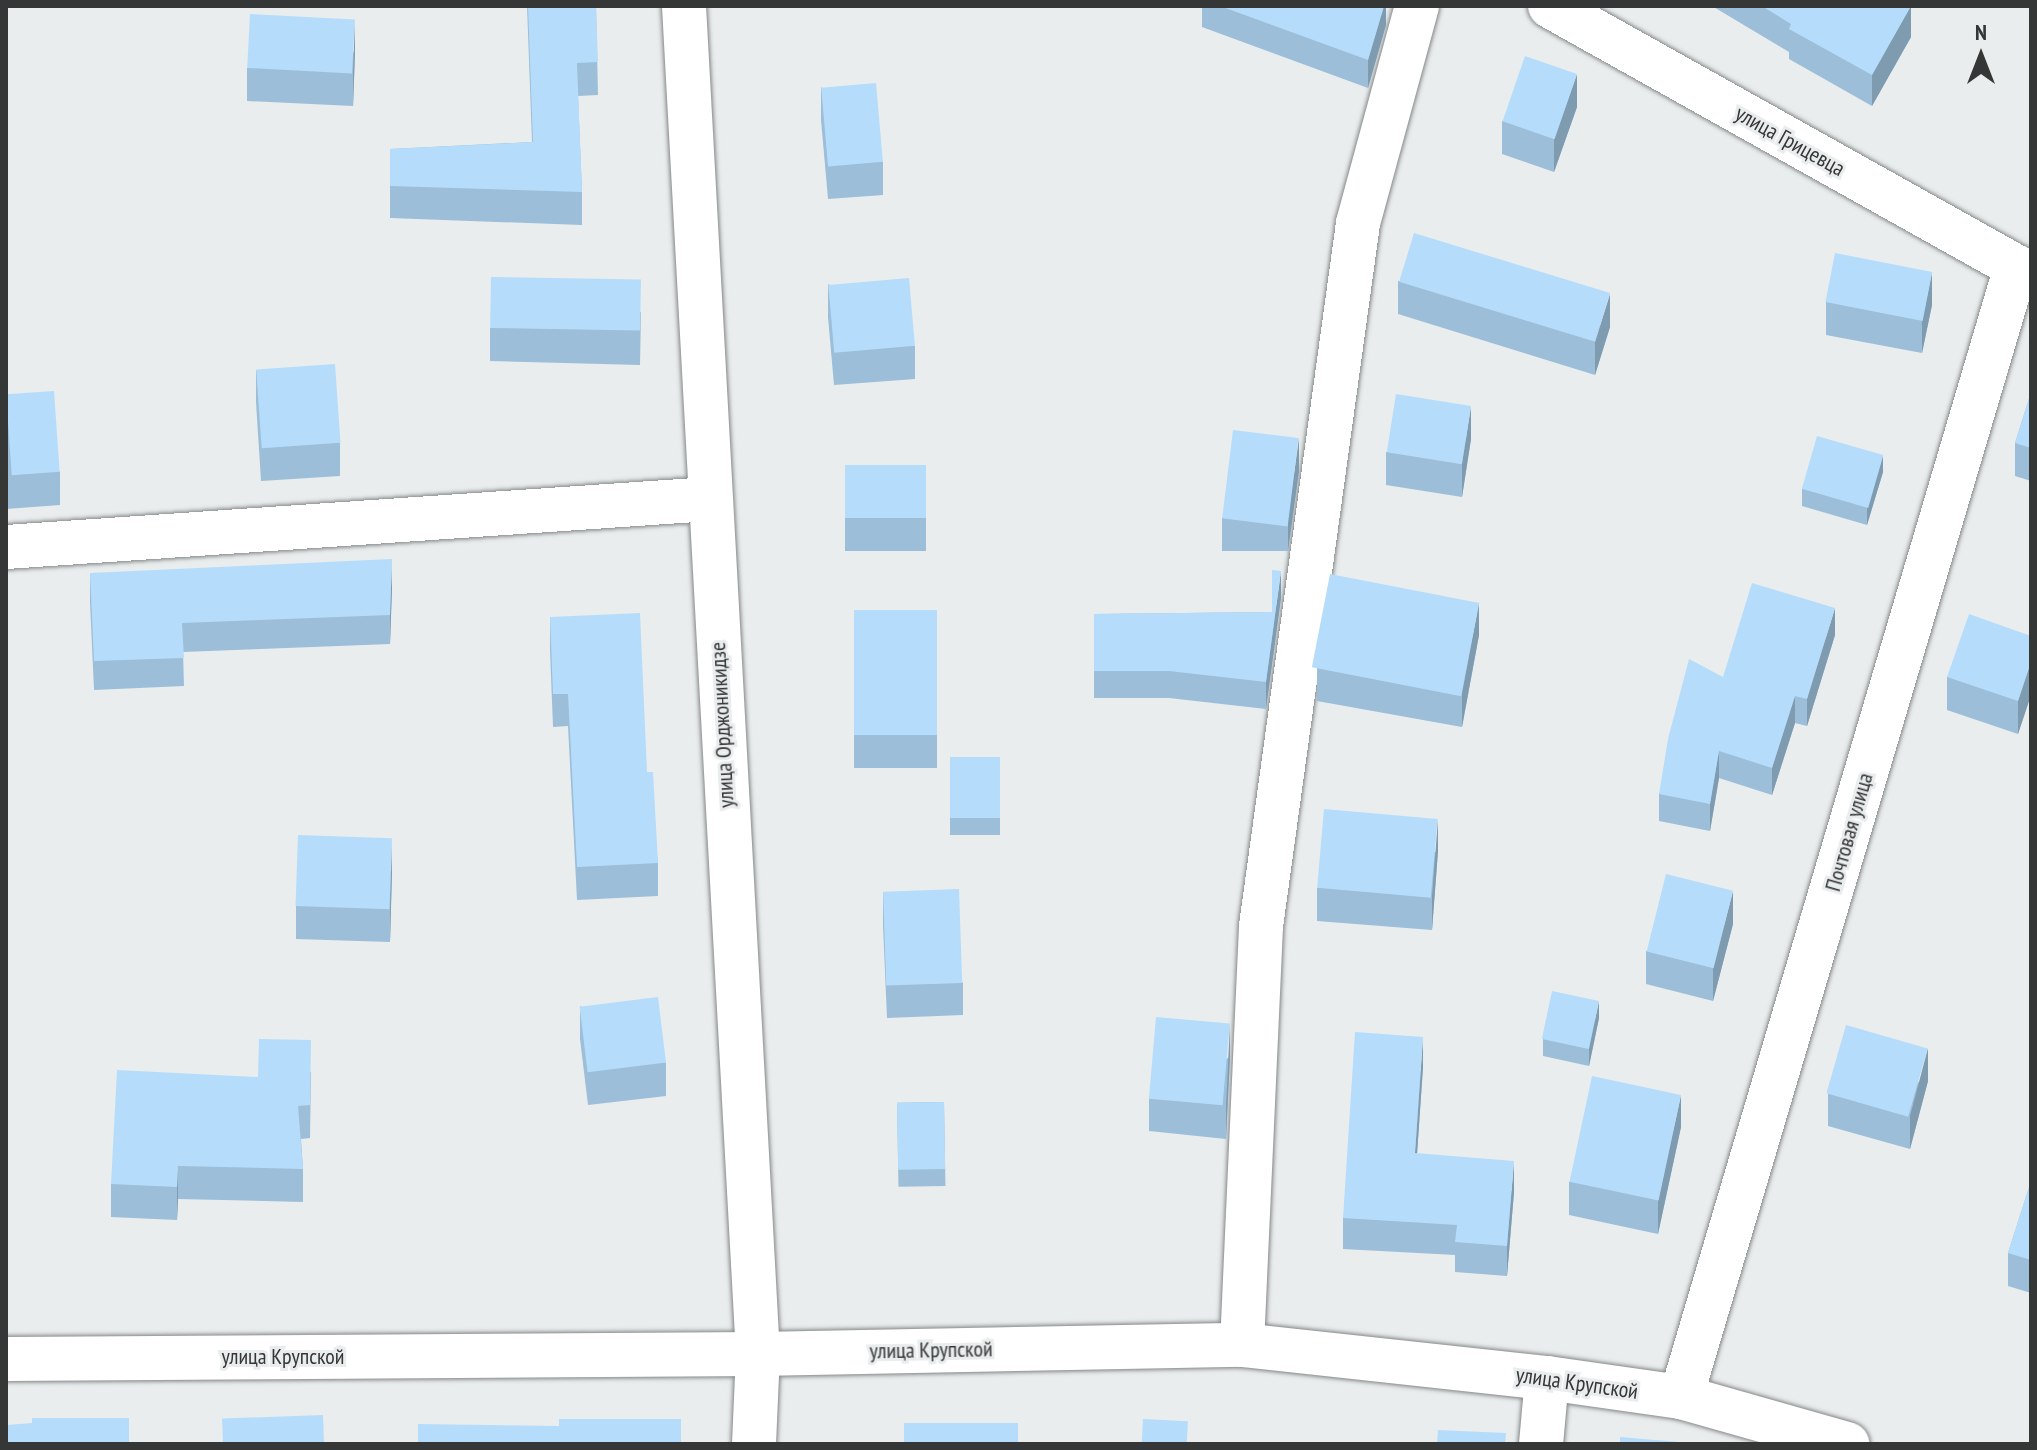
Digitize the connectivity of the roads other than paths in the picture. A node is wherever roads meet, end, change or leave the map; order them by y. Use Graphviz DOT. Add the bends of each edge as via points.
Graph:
graph roads {
  1 [pos="684,6"];
  2 [pos="1417,6"];
  3 [pos="1550,6"];
  4 [pos="2024,271"];
  5 [pos="710,499"];
  6 [pos="6,547"];
  7 [pos="1242,1345"];
  8 [pos="758,1354"];
  9 [pos="6,1359"];
  10 [pos="1547,1378"];
  11 [pos="1681,1397"];
  12 [pos="754,1444"];
  13 [pos="1541,1444"];
  14 [pos="1847,1444"];
  1 -- 5 [label="street, улица Орджоникидзе"];
  2 -- 7 [label="street" via="1358,223 1261,926"];
  3 -- 4 [label="street, улица Грицевца"];
  4 -- 11 [label="street, Почтовая улица"];
  5 -- 6 [label="street"];
  5 -- 8 [label="street, улица Орджоникидзе"];
  7 -- 8 [label="street, улица Крупской"];
  7 -- 10 [label="street, улица Крупской"];
  8 -- 9 [label="street, улица Крупской"];
  8 -- 12 [label="street, улица Орджоникидзе"];
  10 -- 11 [label="street, улица Крупской"];
  10 -- 13 [label="street"];
  11 -- 14 [label="street, улица Крупской"];
}
